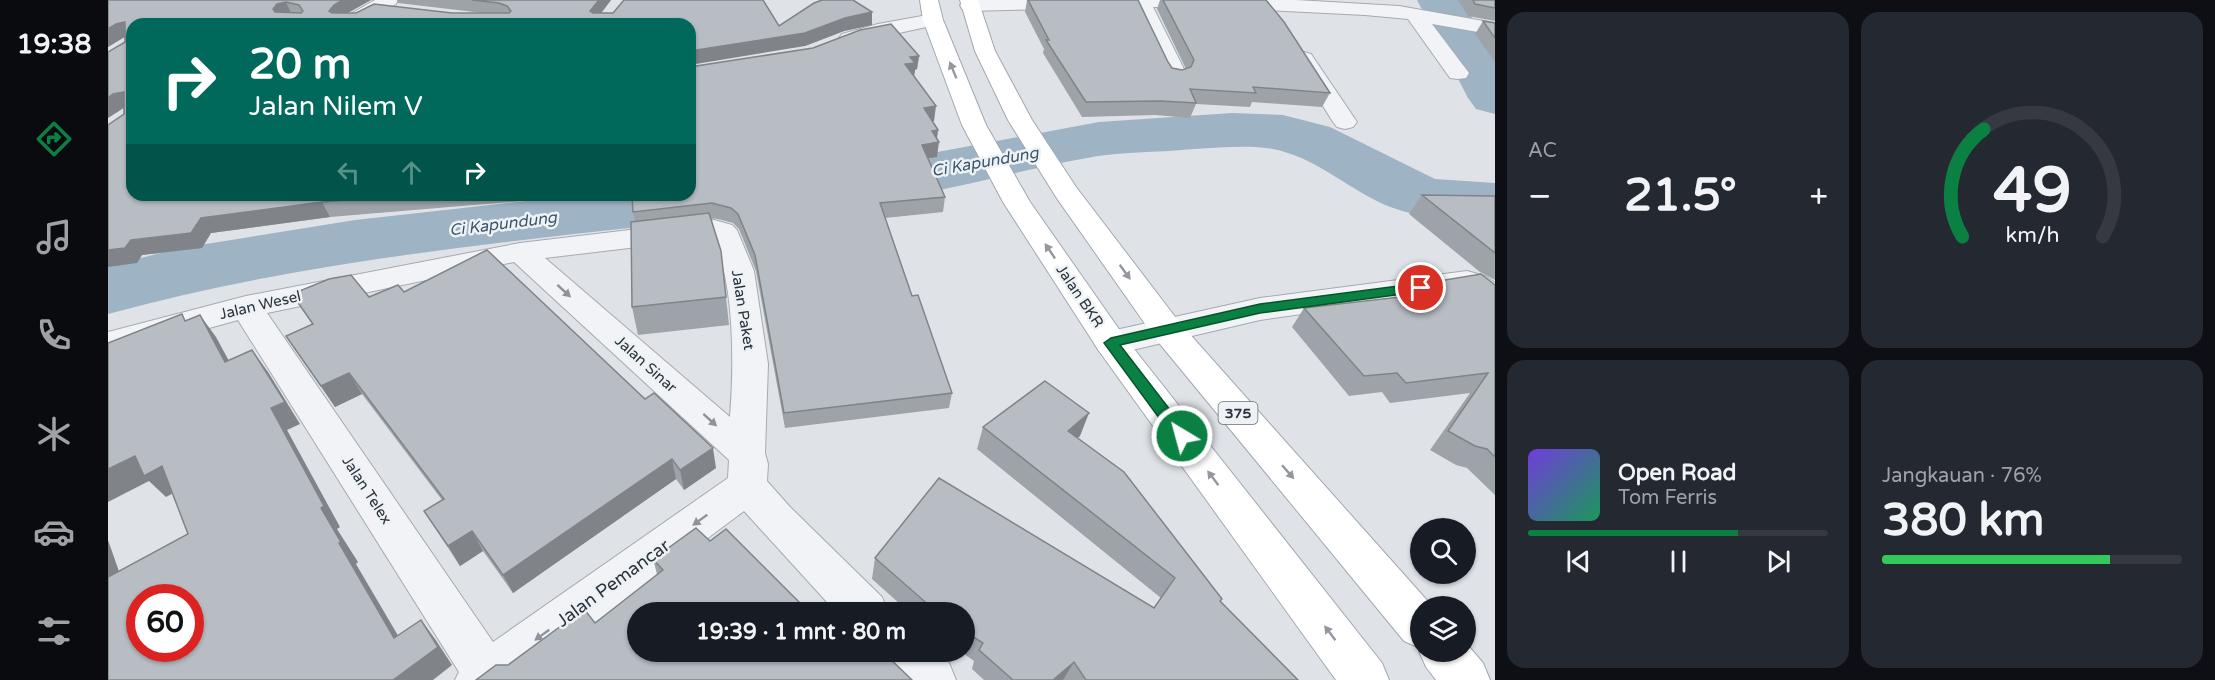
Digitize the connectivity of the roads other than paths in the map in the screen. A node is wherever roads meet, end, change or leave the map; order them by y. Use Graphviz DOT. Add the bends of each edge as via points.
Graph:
graph roads {
  1 [pos="1142,2"];
  2 [pos="969,3"];
  3 [pos="1265,4"];
  4 [pos="388,6"];
  5 [pos="931,10"];
  6 [pos="1409,11"];
  7 [pos="361,18"];
  8 [pos="1488,28"];
  9 [pos="832,44"];
  10 [pos="1458,73"];
  11 [pos="1176,75"];
  12 [pos="1345,122"];
  13 [pos="520,252"];
  14 [pos="1495,299"];
  15 [pos="246,307"];
  16 [pos="1167,330"];
  17 [pos="1111,343"];
  18 [pos="108,344"];
  19 [pos="746,469"];
  20 [pos="856,602"];
  21 [pos="1410,614"];
  22 [pos="915,662"];
  23 [pos="1451,662"];
  24 [pos="483,677"];
  25 [pos="932,680"];
  26 [pos="1365,680"];
  27 [pos="1466,680"];
  1 -- 2 [label="street"];
  1 -- 3 [label="street"];
  1 -- 11 [label="street"];
  2 -- 16 [label="main road, 375, one-way" via="985,51 1020,120 1065,191"];
  3 -- 6 [label="street"];
  3 -- 12 [label="street"];
  4 -- 7 [label="street"];
  5 -- 9 [label="street"];
  17 -- 5 [label="main road, Jalan BKR, one-way" via="1017,202 974,125"];
  6 -- 8 [label="street"];
  6 -- 10 [label="street"];
  13 -- 15 [label="street, Jalan Wesel"];
  13 -- 19 [label="street, Jalan Sinar, one-way"];
  13 -- 19 [label="street, Jalan Paket" via="714,229 725,233 739,272 751,364"];
  14 -- 16 [label="street" via="1467,281 1260,309"];
  15 -- 18 [label="street, Jalan Wesel"];
  15 -- 24 [label="street, Jalan Telex"];
  16 -- 17 [label="street"];
  16 -- 21 [label="main road, 375, one-way"];
  26 -- 17 [label="main road, Jalan BKR, one-way"];
  19 -- 20 [label="street" via="776,520"];
  19 -- 24 [label="street, Jalan Pemancar, one-way"];
  22 -- 25 [label="street"];
  23 -- 27 [label="main road"];
}
